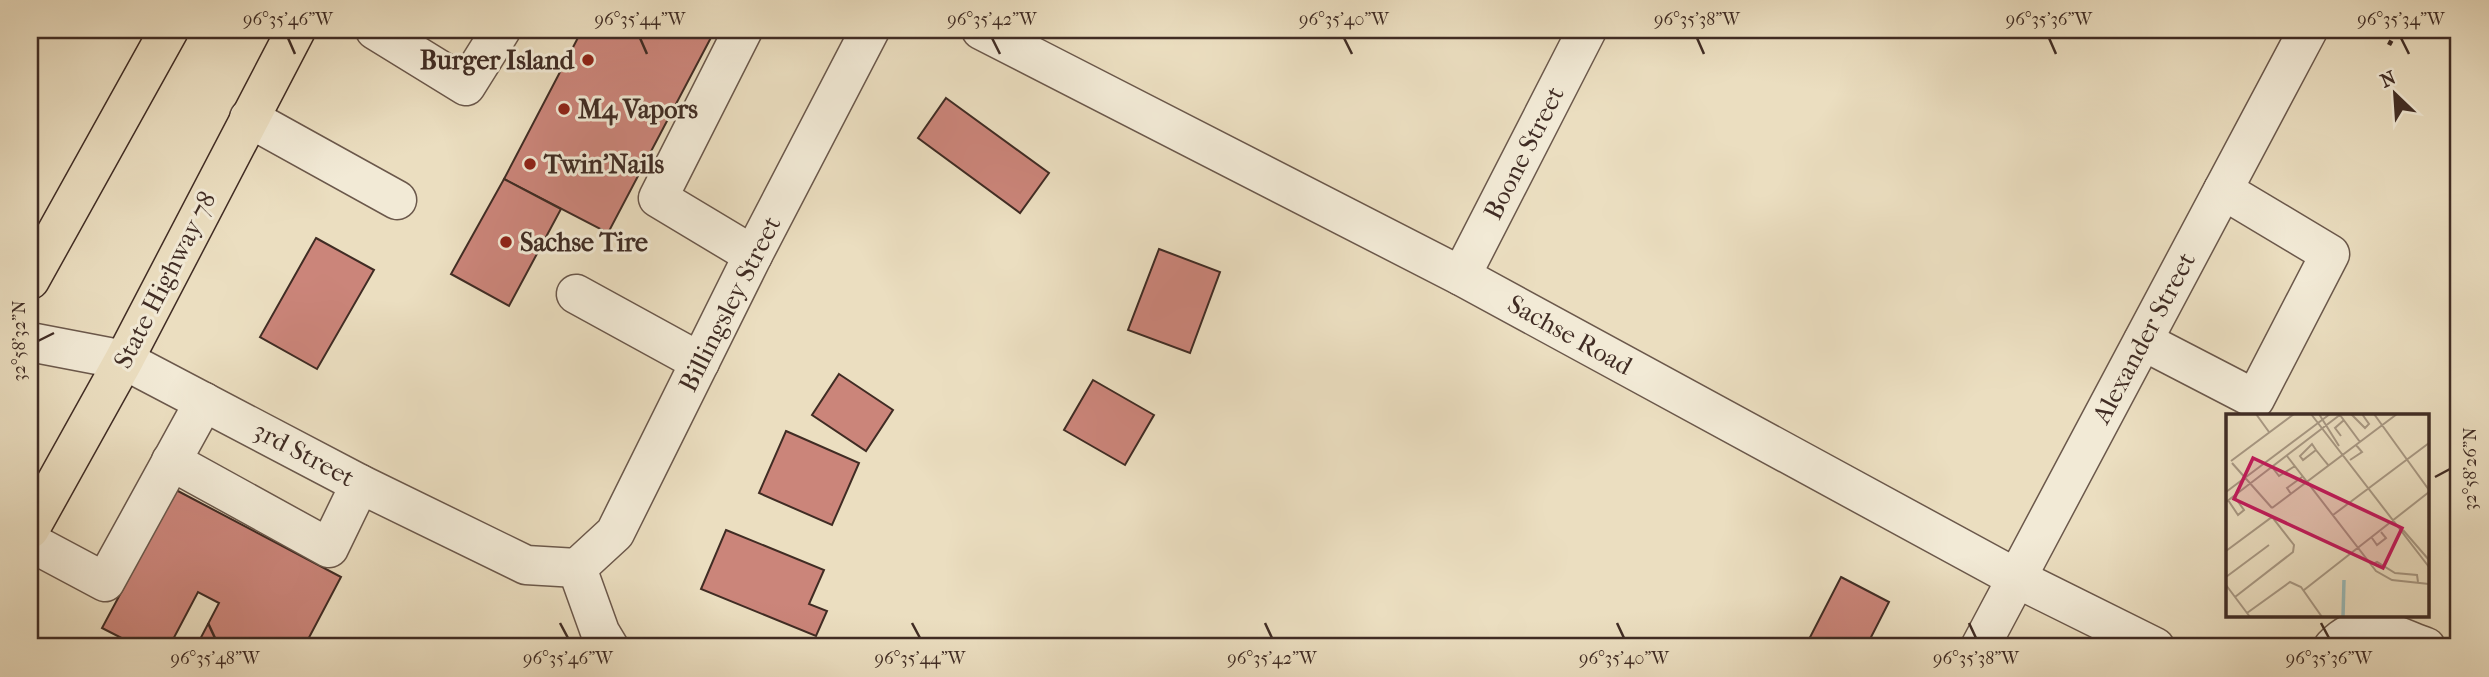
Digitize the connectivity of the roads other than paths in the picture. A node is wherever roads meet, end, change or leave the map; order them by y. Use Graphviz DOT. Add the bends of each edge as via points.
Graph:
graph roads {
  1 [pos="169,30"];
  2 [pos="296,30"];
  3 [pos="374,30"];
  4 [pos="501,30"];
  5 [pos="743,30"];
  6 [pos="870,30"];
  7 [pos="981,30"];
  8 [pos="1587,30"];
  9 [pos="2308,30"];
  10 [pos="249,118"];
  11 [pos="2223,190"];
  12 [pos="397,200"];
  13 [pos="753,255"];
  14 [pos="1461,276"];
  15 [pos="30,280"];
  16 [pos="576,294"];
  17 [pos="2143,341"];
  18 [pos="30,342"];
  19 [pos="124,360"];
  20 [pos="700,362"];
  21 [pos="204,402"];
  22 [pos="171,461"];
  23 [pos="360,484"];
  24 [pos="30,529"];
  25 [pos="30,542"];
  26 [pos="577,568"];
  27 [pos="2016,578"];
  28 [pos="610,647"];
  29 [pos="1980,647"];
  30 [pos="2155,647"];
  31 [pos="2333,647"];
  32 [pos="2426,647"];
  1 -- 15 [label="main road"];
  2 -- 10 [label="main road, State Highway 78"];
  3 -- 4 [label="street" via="467,86"];
  5 -- 13 [label="street" via="658,198"];
  6 -- 13 [label="street, Billingsley Street"];
  7 -- 14 [label="street, Sachse Road"];
  8 -- 14 [label="street, Boone Street"];
  9 -- 11 [label="street, Alexander Street"];
  10 -- 12 [label="street"];
  10 -- 19 [label="main road, State Highway 78"];
  11 -- 17 [label="street, Alexander Street"];
  11 -- 17 [label="street" via="2330,254 2255,399"];
  13 -- 20 [label="street, Billingsley Street"];
  14 -- 27 [label="street, Sachse Road"];
  16 -- 20 [label="street"];
  17 -- 27 [label="street, Alexander Street"];
  18 -- 19 [label="street, 3rd Street"];
  19 -- 21 [label="street, 3rd Street"];
  19 -- 24 [label="main road, State Highway 78"];
  20 -- 26 [label="street, Billingsley Street" via="615,533"];
  21 -- 22 [label="street"];
  21 -- 23 [label="street, 3rd Street"];
  22 -- 23 [label="street" via="329,548"];
  22 -- 25 [label="street" via="105,582"];
  23 -- 26 [label="street, 3rd Street" via="526,565"];
  26 -- 28 [label="street"];
  27 -- 29 [label="street, Alexander Street"];
  27 -- 30 [label="street, Sachse Road"];
  31 -- 32 [label="street" via="2357,629 2383,630"];
}
